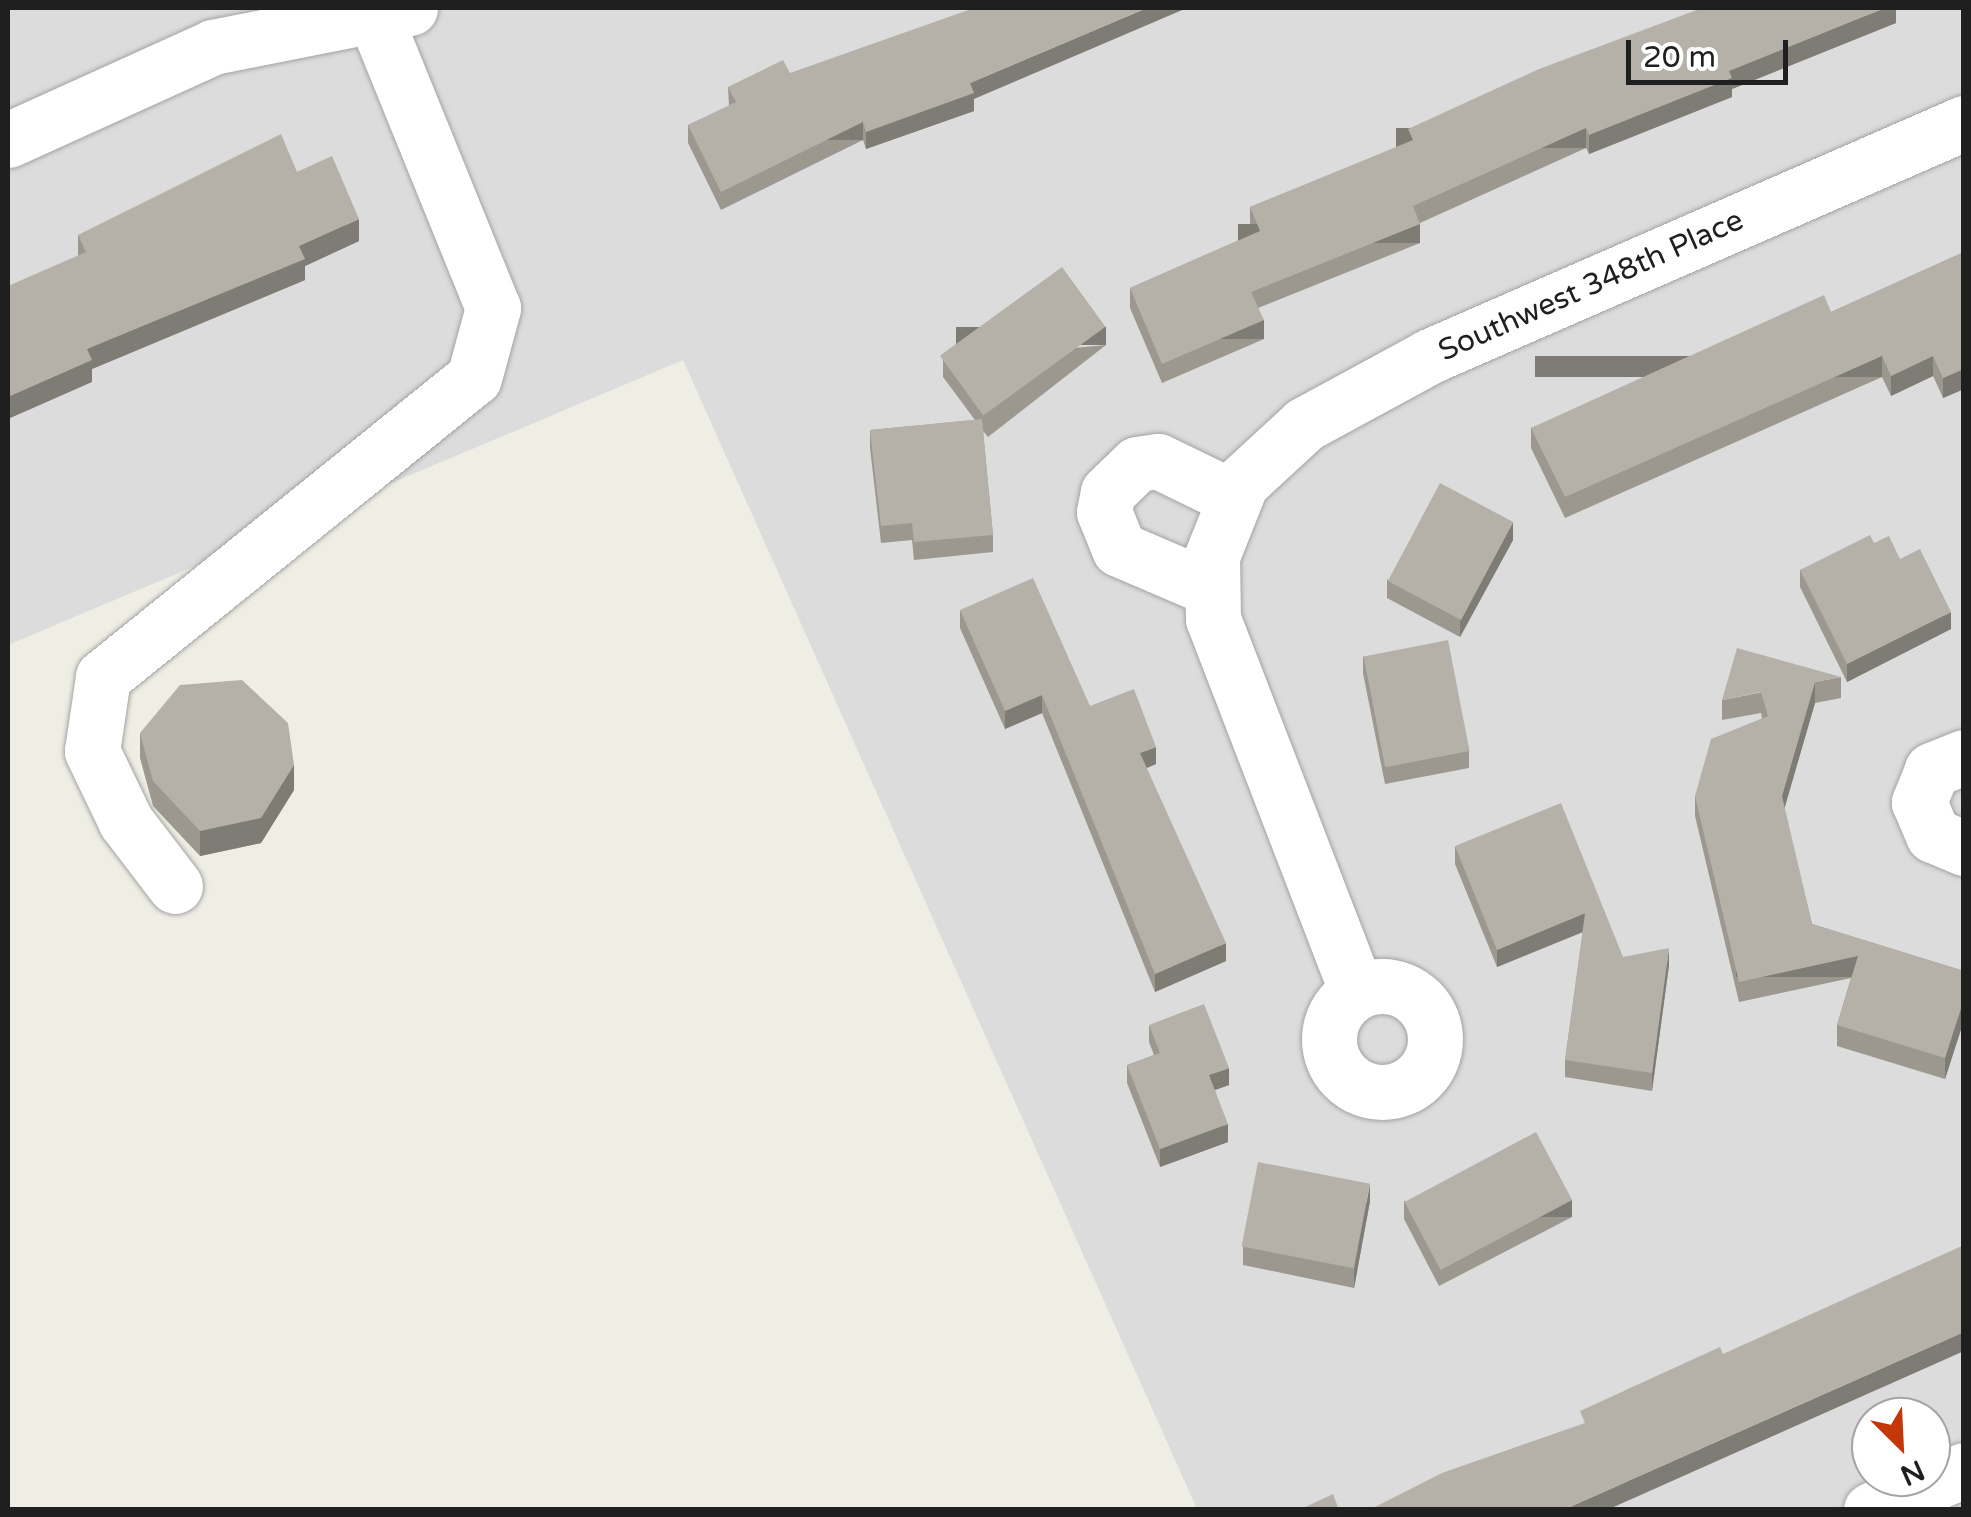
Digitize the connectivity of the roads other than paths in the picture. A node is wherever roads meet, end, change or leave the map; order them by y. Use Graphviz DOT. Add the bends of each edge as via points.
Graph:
graph roads {
  1 [pos="392,10"];
  2 [pos="1964,123"];
  3 [pos="8,140"];
  4 [pos="1236,490"];
  5 [pos="1210,588"];
  6 [pos="1964,757"];
  7 [pos="1964,848"];
  8 [pos="176,886"];
  9 [pos="1356,992"];
  10 [pos="1964,1470"];
  11 [pos="1871,1510"];
  1 -- 3 [label="street" via="214,47"];
  1 -- 8 [label="street" via="494,308 474,378 103,678 92,751 126,822"];
  2 -- 4 [label="street, Southwest 348th Place" via="1430,356 1305,424"];
  4 -- 5 [label="street"];
  4 -- 5 [label="street" via="1158,461 1138,464 1108,492 1104,512 1118,549"];
  5 -- 9 [label="street" via="1275,798"];
  6 -- 7 [label="street" via="1932,770 1920,802 1933,835"];
  10 -- 11 [label="street"];
}
